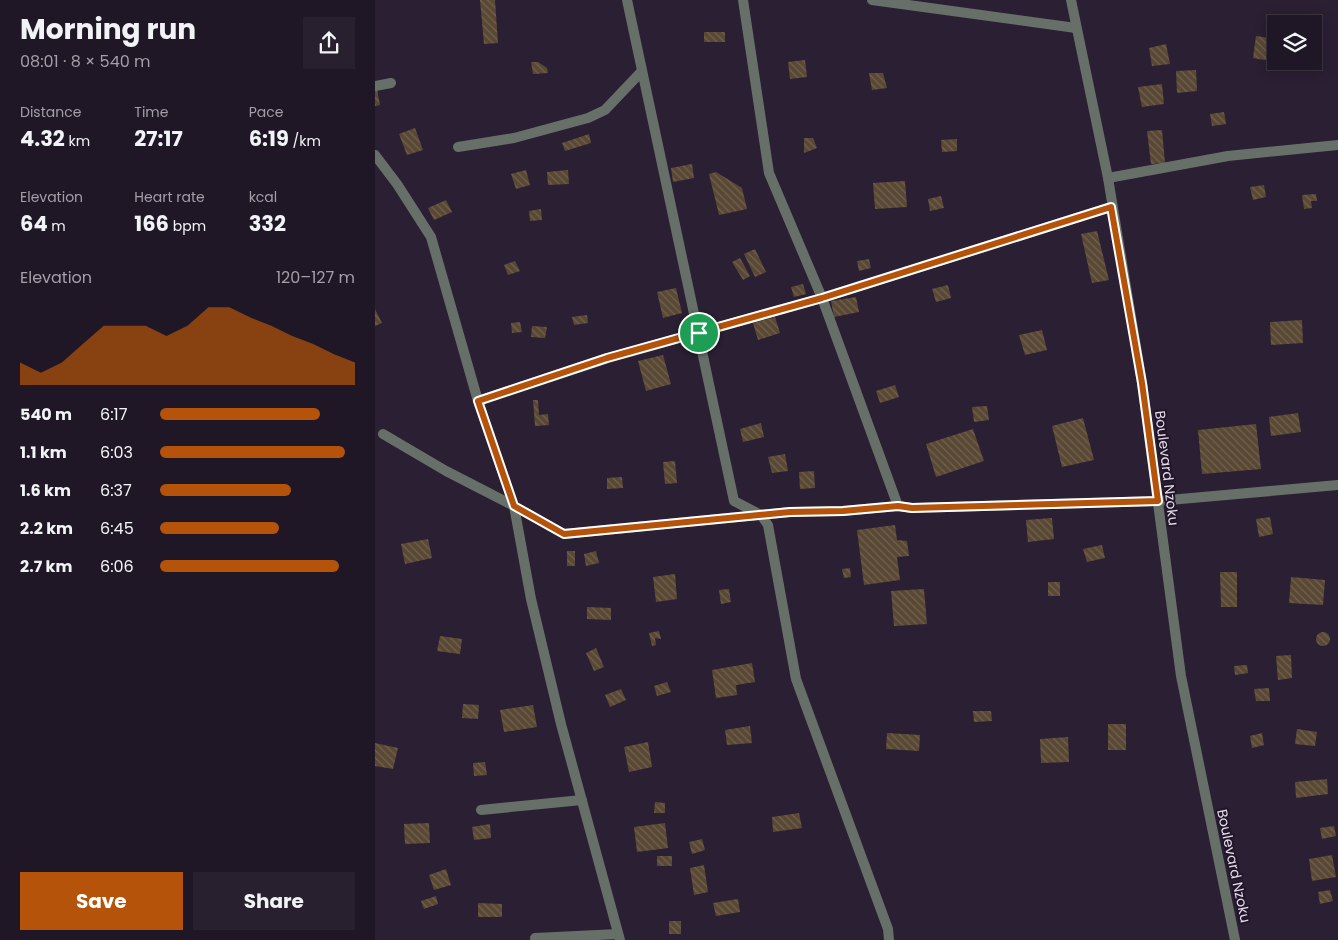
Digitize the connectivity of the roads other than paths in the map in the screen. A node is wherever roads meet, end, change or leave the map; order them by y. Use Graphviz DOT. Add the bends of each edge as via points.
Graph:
graph roads {
  1 [pos="627,0"];
  2 [pos="743,0"];
  3 [pos="872,0"];
  4 [pos="1071,0"];
  5 [pos="1076,28"];
  6 [pos="642,71"];
  7 [pos="391,83"];
  8 [pos="375,86"];
  9 [pos="1338,145"];
  10 [pos="458,147"];
  11 [pos="375,155"];
  12 [pos="1108,178"];
  13 [pos="1111,207"];
  14 [pos="822,298"];
  15 [pos="699,333"];
  16 [pos="478,401"];
  17 [pos="383,434"];
  18 [pos="1338,485"];
  19 [pos="1158,501"];
  20 [pos="514,506"];
  21 [pos="898,506"];
  22 [pos="761,515"];
  23 [pos="582,800"];
  24 [pos="481,810"];
  25 [pos="619,937"];
  26 [pos="535,938"];
  27 [pos="889,940"];
  28 [pos="1235,940"];
  1 -- 6 [label="street"];
  2 -- 14 [label="street" via="769,173"];
  3 -- 5 [label="street"];
  4 -- 5 [label="street, Boulevard Nzoku"];
  5 -- 12 [label="street, Boulevard Nzoku"];
  6 -- 10 [label="street" via="605,110 588,118 514,138"];
  6 -- 15 [label="street"];
  7 -- 8 [label="street"];
  9 -- 12 [label="street" via="1228,156"];
  11 -- 16 [label="street" via="431,237"];
  12 -- 13 [label="street, Boulevard Nzoku"];
  13 -- 14 [label="street"];
  13 -- 19 [label="street, Boulevard Nzoku" via="1142,383"];
  14 -- 15 [label="street"];
  14 -- 21 [label="street"];
  15 -- 16 [label="street" via="607,358"];
  15 -- 22 [label="street" via="734,501"];
  16 -- 20 [label="street"];
  17 -- 20 [label="street"];
  18 -- 19 [label="street"];
  19 -- 21 [label="street"];
  19 -- 28 [label="street, Boulevard Nzoku" via="1181,676"];
  20 -- 22 [label="street" via="564,534"];
  20 -- 23 [label="street" via="531,599"];
  21 -- 22 [label="street"];
  22 -- 27 [label="street" via="768,525 796,679"];
  23 -- 24 [label="street"];
  23 -- 25 [label="street"];
  25 -- 26 [label="street"];
}
